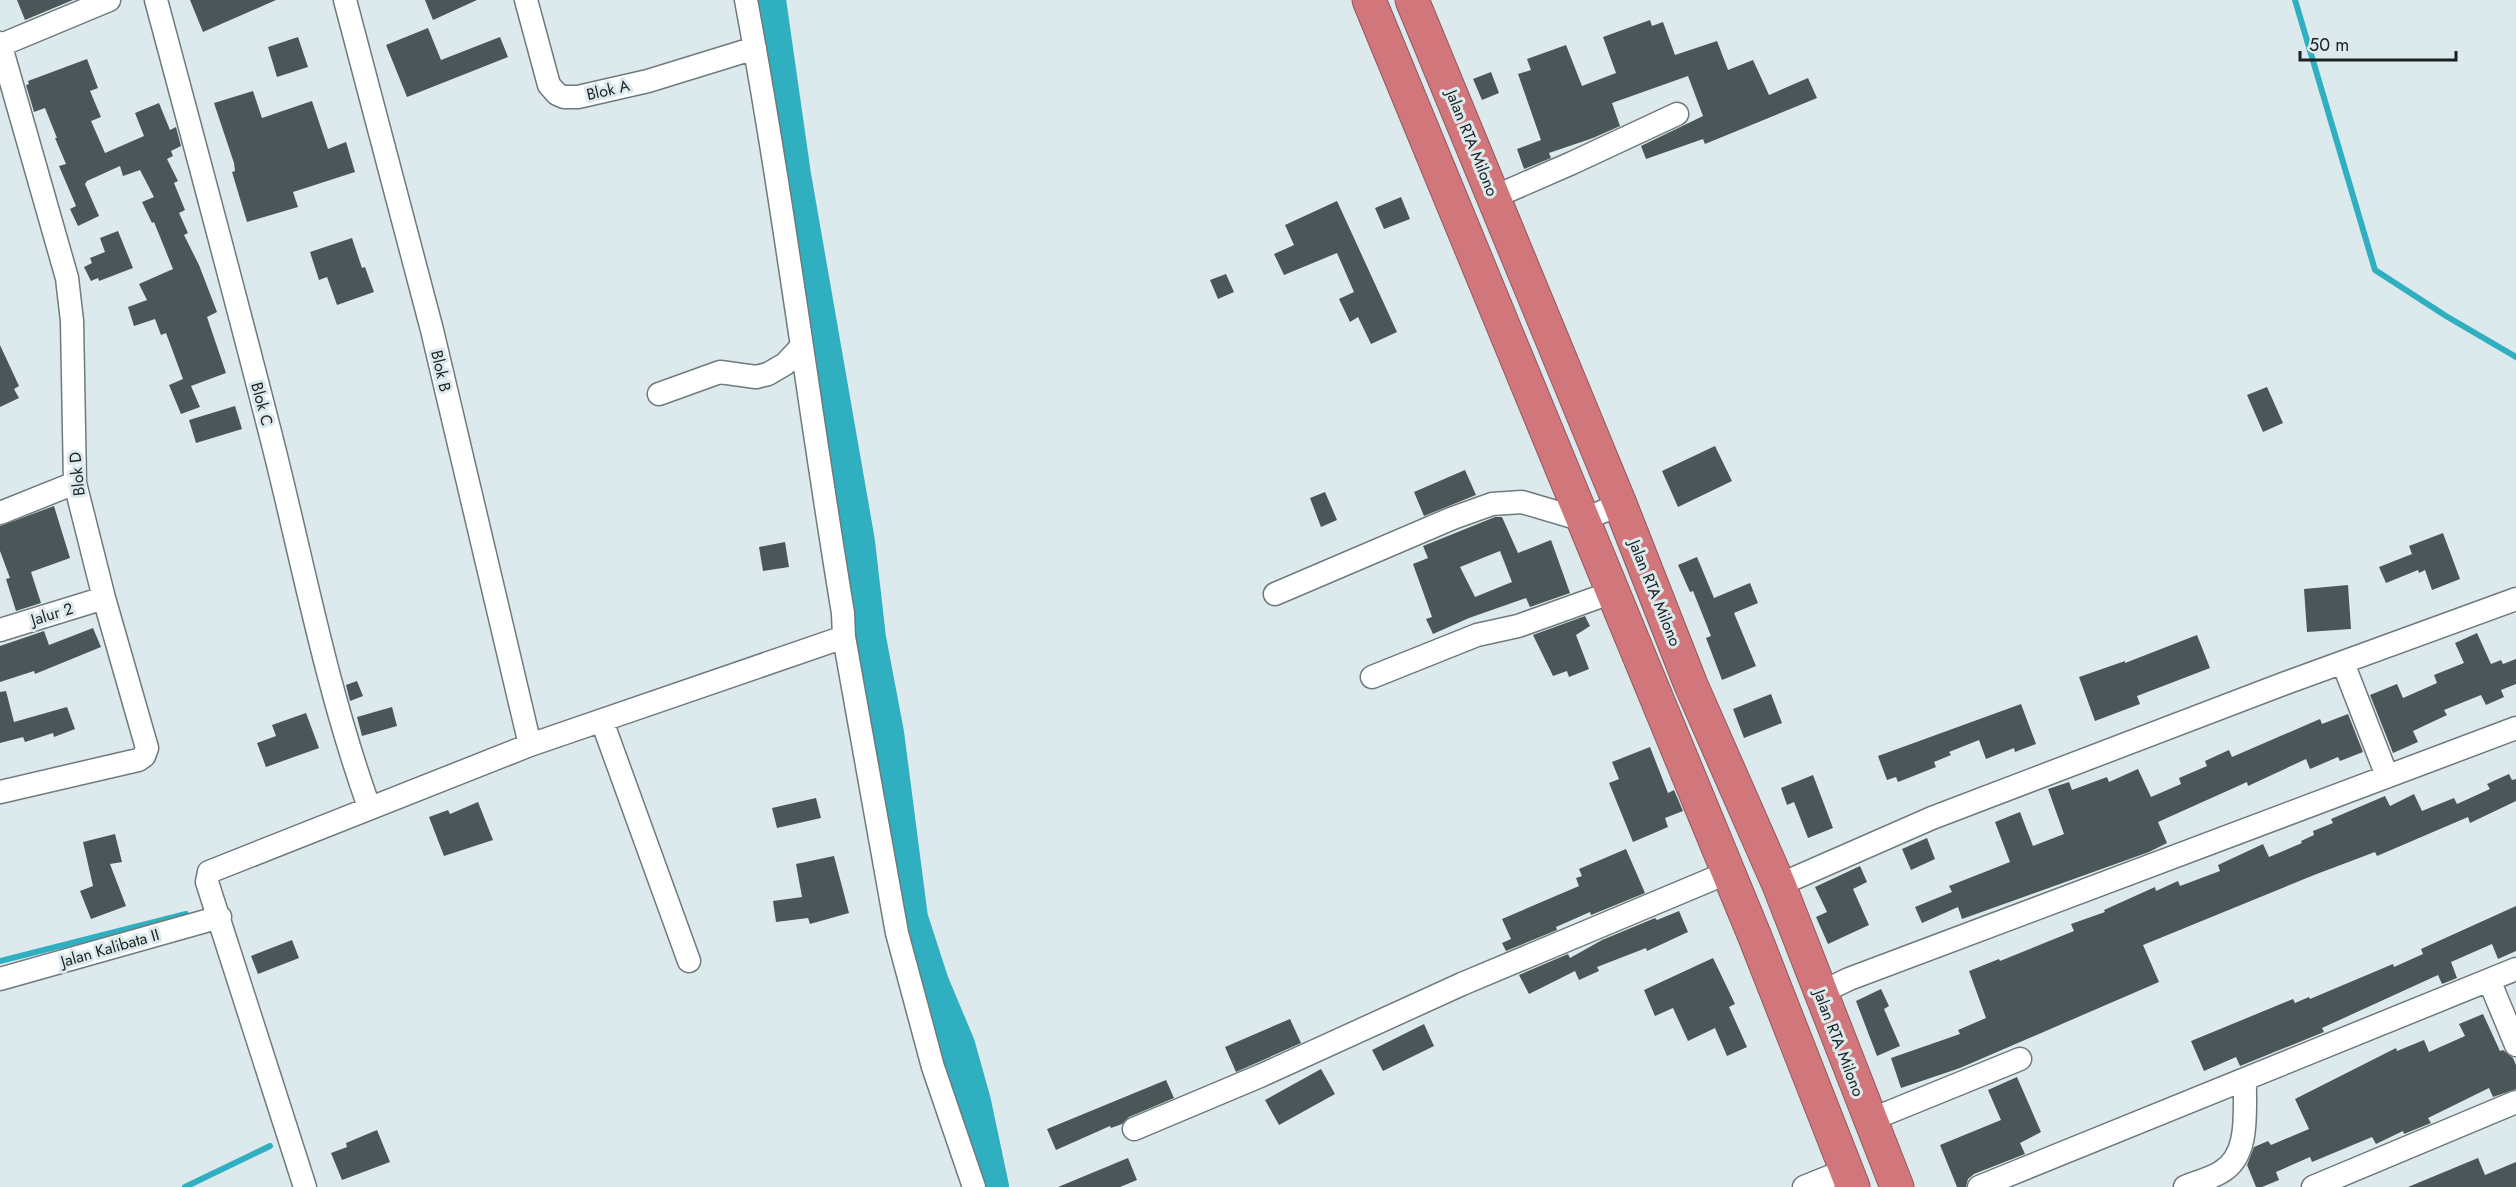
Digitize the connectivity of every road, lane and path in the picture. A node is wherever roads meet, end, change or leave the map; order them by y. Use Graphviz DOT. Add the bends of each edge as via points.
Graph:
graph roads {
  1 [pos="109,0"];
  2 [pos="156,0"];
  3 [pos="345,0"];
  4 [pos="526,0"];
  5 [pos="746,0"];
  6 [pos="1370,0"];
  7 [pos="1412,0"];
  8 [pos="0,44"];
  9 [pos="755,48"];
  10 [pos="1677,114"];
  11 [pos="1494,197"];
  12 [pos="801,347"];
  13 [pos="659,394"];
  14 [pos="75,483"];
  15 [pos="1620,504"];
  16 [pos="0,513"];
  17 [pos="1583,520"];
  18 [pos="1613,592"];
  19 [pos="1275,594"];
  20 [pos="104,598"];
  21 [pos="2516,599"];
  22 [pos="0,630"];
  23 [pos="844,637"];
  24 [pos="2343,663"];
  25 [pos="1372,677"];
  26 [pos="602,721"];
  27 [pos="2516,728"];
  28 [pos="530,745"];
  29 [pos="2387,776"];
  30 [pos="0,792"];
  31 [pos="369,807"];
  32 [pos="1729,872"];
  33 [pos="1779,885"];
  34 [pos="220,917"];
  35 [pos="1791,922"];
  36 [pos="1755,937"];
  37 [pos="689,961"];
  38 [pos="2516,969"];
  39 [pos="0,979"];
  40 [pos="2489,980"];
  41 [pos="1820,993"];
  42 [pos="2516,1045"];
  43 [pos="2020,1059"];
  44 [pos="2245,1080"];
  45 [pos="2516,1102"];
  46 [pos="1870,1120"];
  47 [pos="1134,1129"];
  48 [pos="1850,1178"];
  49 [pos="305,1187"];
  50 [pos="974,1187"];
  51 [pos="1804,1187"];
  52 [pos="1897,1187"];
  53 [pos="1979,1187"];
  54 [pos="2185,1187"];
  55 [pos="2313,1187"];
  1 -- 8 [label="street"];
  2 -- 31 [label="street, Blok C" via="274,448 314,620"];
  3 -- 28 [label="street, Blok B" via="432,330"];
  4 -- 9 [label="street, Blok A" via="549,84 564,97 648,81"];
  5 -- 9 [label="street"];
  6 -- 17 [label="highway"];
  7 -- 11 [label="highway, Jalan RTA Milono"];
  8 -- 14 [label="street, Blok D" via="67,278 72,321"];
  9 -- 12 [label="street"];
  10 -- 11 [label="street"];
  11 -- 15 [label="highway, Jalan RTA Milono"];
  12 -- 13 [label="street" via="785,364 768,374 756,377 720,372"];
  12 -- 23 [label="street"];
  14 -- 16 [label="street"];
  14 -- 20 [label="street, Blok D"];
  15 -- 17 [label="street"];
  15 -- 33 [label="highway, Jalan RTA Milono" via="1691,685"];
  17 -- 18 [label="highway"];
  17 -- 19 [label="street" via="1522,502 1492,504"];
  18 -- 25 [label="street" via="1518,626 1477,635"];
  18 -- 32 [label="highway"];
  20 -- 22 [label="street, Jalur 2"];
  20 -- 30 [label="street, Blok D" via="147,753 138,760"];
  21 -- 24 [label="street"];
  23 -- 26 [label="street"];
  23 -- 50 [label="street" via="897,933 933,1067"];
  24 -- 29 [label="street"];
  24 -- 33 [label="street" via="1932,818"];
  26 -- 28 [label="street"];
  26 -- 37 [label="street"];
  27 -- 29 [label="street"];
  28 -- 31 [label="street"];
  29 -- 41 [label="street"];
  31 -- 34 [label="street" via="209,872 207,882"];
  32 -- 36 [label="highway"];
  32 -- 47 [label="street" via="1462,984"];
  33 -- 35 [label="highway, Jalan RTA Milono"];
  34 -- 39 [label="street, Jalan Kalibata II"];
  34 -- 49 [label="street"];
  35 -- 36 [label="highway"];
  35 -- 41 [label="highway, Jalan RTA Milono"];
  36 -- 48 [label="highway"];
  38 -- 40 [label="street"];
  40 -- 42 [label="street"];
  40 -- 44 [label="street"];
  41 -- 46 [label="highway, Jalan RTA Milono"];
  43 -- 46 [label="street"];
  44 -- 53 [label="street"];
  44 -- 54 [label="street" via="2244,1129 2233,1162 2222,1172"];
  45 -- 55 [label="street"];
  46 -- 52 [label="highway, Jalan RTA Milono"];
  48 -- 51 [label="street"];
}
